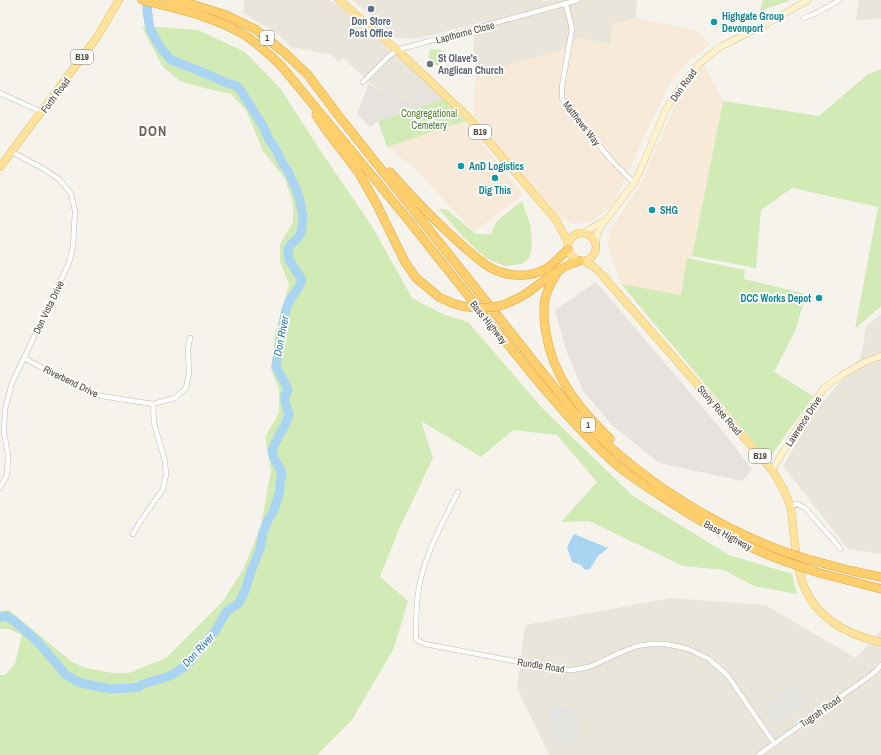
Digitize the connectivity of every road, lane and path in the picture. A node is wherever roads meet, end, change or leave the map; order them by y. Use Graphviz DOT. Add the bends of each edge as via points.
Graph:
graph roads {
  1 [pos="119,0"];
  2 [pos="142,0"];
  3 [pos="339,0"];
  4 [pos="578,0"];
  5 [pos="808,0"];
  6 [pos="839,0"];
  7 [pos="169,3"];
  8 [pos="566,4"];
  9 [pos="804,18"];
  10 [pos="397,50"];
  11 [pos="289,74"];
  12 [pos="363,82"];
  13 [pos="0,93"];
  14 [pos="42,112"];
  15 [pos="338,115"];
  16 [pos="12,152"];
  17 [pos="0,167"];
  18 [pos="634,183"];
  19 [pos="607,217"];
  20 [pos="556,220"];
  21 [pos="580,234"];
  22 [pos="596,244"];
  23 [pos="568,246"];
  24 [pos="594,254"];
  25 [pos="582,261"];
  26 [pos="558,271"];
  27 [pos="602,275"];
  28 [pos="190,338"];
  29 [pos="881,356"];
  30 [pos="24,358"];
  31 [pos="153,404"];
  32 [pos="772,470"];
  33 [pos="655,483"];
  34 [pos="0,488"];
  35 [pos="458,492"];
  36 [pos="790,506"];
  37 [pos="133,534"];
  38 [pos="841,549"];
  39 [pos="881,577"];
  40 [pos="881,589"];
  41 [pos="881,641"];
  42 [pos="881,649"];
  43 [pos="881,665"];
  44 [pos="774,743"];
  45 [pos="764,753"];
  46 [pos="758,755"];
  1 -- 14 [label="main road, Forth Road / B19" via="97,37"];
  2 -- 7 [label="highway, Bass Highway / 1"];
  3 -- 10 [label="main road, B19"];
  4 -- 8 [label="street, Lapthorne Close"];
  5 -- 18 [label="main road, Don Road" via="722,46 699,64 666,109"];
  6 -- 9 [label="street"];
  7 -- 11 [label="highway, Bass Highway / 1" via="239,32 272,56"];
  7 -- 15 [label="highway, Bass Highway / 1" via="194,5 226,15 260,33 308,75"];
  8 -- 10 [label="street, Lapthorne Close"];
  8 -- 18 [label="street, Matthews Way" via="572,29 562,98 567,108"];
  10 -- 12 [label="street, Lapthorne Close"];
  10 -- 20 [label="main road, B19" via="467,116"];
  11 -- 26 [label="highway, bridge" via="326,130 359,173 405,262 416,278 439,297 464,307 499,306 513,301"];
  11 -- 40 [label="highway, Bass Highway / 1, bridge" via="541,385 580,430 612,461 670,502 762,554 816,572"];
  13 -- 14 [label="street"];
  14 -- 16 [label="main road, Forth Road / B19"];
  15 -- 23 [label="highway" via="416,201 487,266 510,275 531,274 556,262"];
  15 -- 33 [label="highway, Bass Highway / 1" via="566,401 612,448"];
  16 -- 17 [label="main road, Forth Road / B19"];
  16 -- 30 [label="street, Don Vista Drive" via="60,180 71,194 75,212 73,247 69,263"];
  18 -- 19 [label="main road, Don Road"];
  19 -- 21 [label="main road, Don Road" via="600,224"];
  19 -- 22 [label="main road, Don Road" via="597,235"];
  20 -- 21 [label="main road, B19" via="568,230"];
  20 -- 23 [label="main road, B19"];
  21 -- 22 [label="main road, B19" via="588,234"];
  21 -- 23 [label="main road" via="572,238"];
  22 -- 24 [label="main road"];
  23 -- 25 [label="main road, B19" via="570,256"];
  24 -- 25 [label="main road"];
  24 -- 27 [label="main road, Stony Rise Road / B19"];
  25 -- 26 [label="highway"];
  25 -- 27 [label="main road, Stony Rise Road / B19"];
  26 -- 33 [label="highway" via="548,289 544,310 549,348 558,372 579,406 612,441 644,469"];
  27 -- 32 [label="main road, Stony Rise Road / B19"];
  28 -- 31 [label="street, Riverbend Drive" via="186,388 175,398"];
  29 -- 32 [label="main road, Lawrence Drive" via="865,362 825,387"];
  30 -- 31 [label="street, Riverbend Drive" via="82,389 101,396"];
  30 -- 34 [label="street, Don Vista Drive" via="12,383 5,409 7,475"];
  31 -- 37 [label="street" via="154,423 165,461 166,475 163,489"];
  32 -- 36 [label="main road, Stony Rise Road / B19" via="782,485"];
  33 -- 39 [label="highway, Bass Highway / 1, bridge" via="695,510 755,540 807,559"];
  35 -- 44 [label="street, Rundle Road" via="437,534 422,574 418,593 416,640 425,644 562,670 589,667 637,646 664,644 688,649 710,659 728,676"];
  36 -- 38 [label="street" via="797,504 805,508"];
  36 -- 41 [label="main road, Stony Rise Road / B19" via="800,576 814,604 837,625 850,632"];
  41 -- 42 [label="main road, B19"];
  43 -- 44 [label="street, Tugrah Road" via="867,678"];
  44 -- 45 [label="street, Tugrah Road"];
  45 -- 46 [label="street, Tugrah Road"];
}
